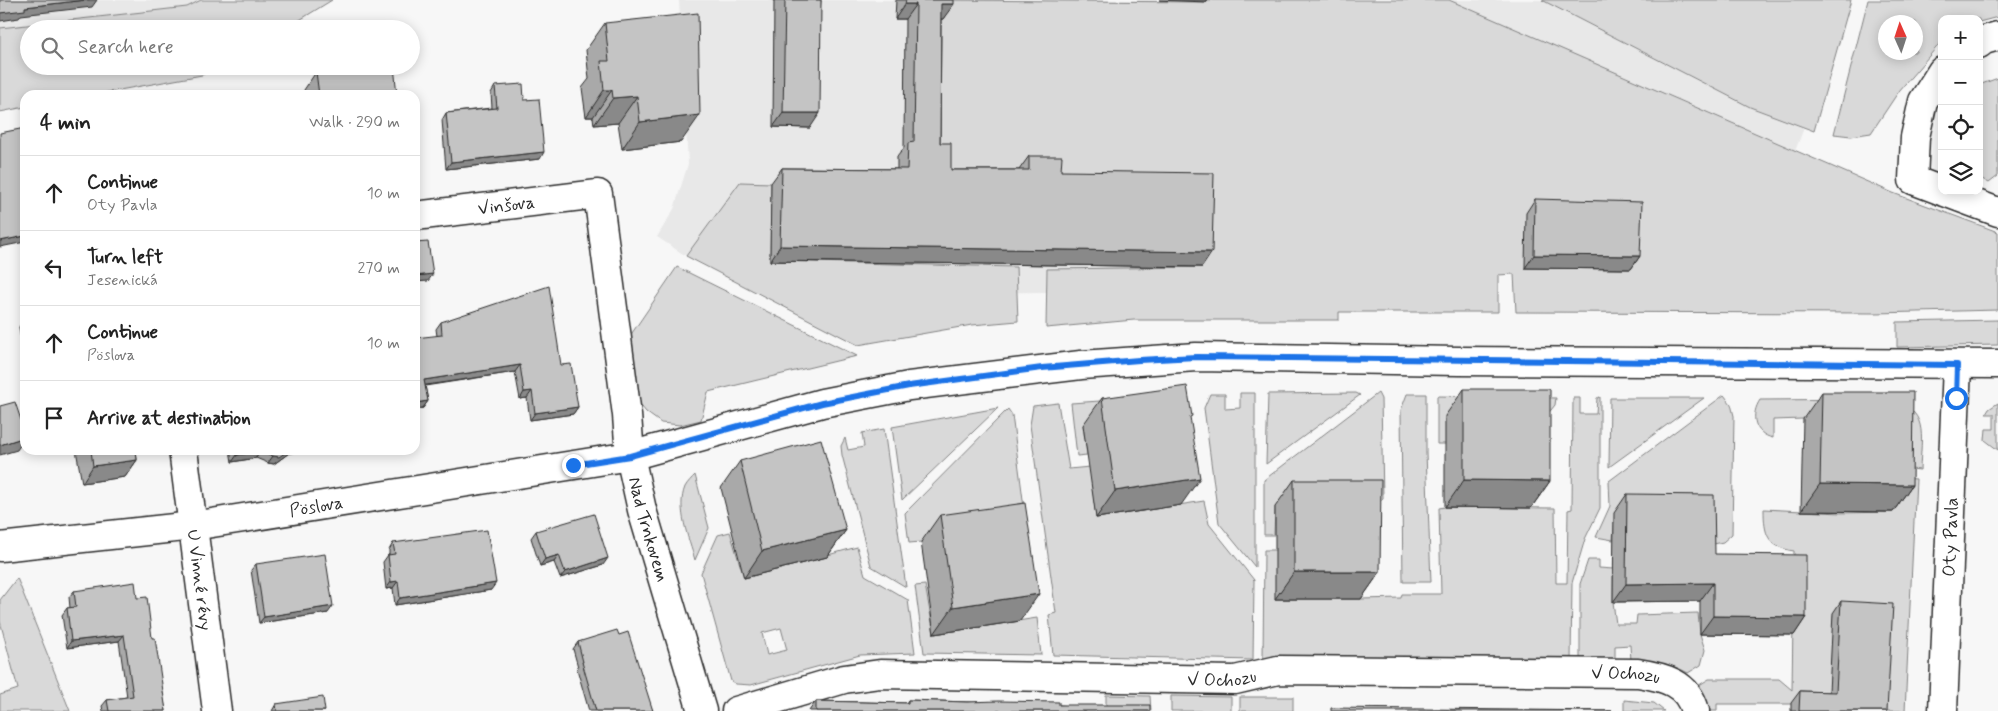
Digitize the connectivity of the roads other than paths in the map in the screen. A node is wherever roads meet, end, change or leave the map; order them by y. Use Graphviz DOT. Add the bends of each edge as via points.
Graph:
graph roads {
  1 [pos="1998,36"];
  2 [pos="1983,42"];
  3 [pos="1938,77"];
  4 [pos="1938,189"];
  5 [pos="598,194"];
  6 [pos="1953,195"];
  7 [pos="1998,212"];
  8 [pos="420,215"];
  9 [pos="1998,364"];
  10 [pos="1957,365"];
  11 [pos="184,455"];
  12 [pos="630,456"];
  13 [pos="193,526"];
  14 [pos="0,547"];
  15 [pos="217,711"];
  16 [pos="702,711"];
  17 [pos="736,711"];
  18 [pos="1695,711"];
  19 [pos="1943,711"];
  1 -- 2 [label="street"];
  3 -- 4 [label="street" via="1923,101 1914,137 1913,180"];
  5 -- 8 [label="street, Vinšova"];
  5 -- 12 [label="street, Nad Trnkovem"];
  6 -- 7 [label="street"];
  9 -- 10 [label="street, Pöslova"];
  10 -- 12 [label="street, Pöslova" via="1196,357 1139,360 1042,368 909,386 822,403"];
  10 -- 19 [label="street, Oty Pavla"];
  11 -- 13 [label="street, U Vinné révy"];
  12 -- 13 [label="street, Pöslova"];
  12 -- 16 [label="street, Nad Trnkovem" via="642,510"];
  13 -- 14 [label="street, Pöslova"];
  13 -- 15 [label="street, U Vinné révy"];
  17 -- 18 [label="street, V Ochozu" via="844,679 880,674 1235,680 1278,670 1638,673 1660,676 1680,685 1694,704"];
}
